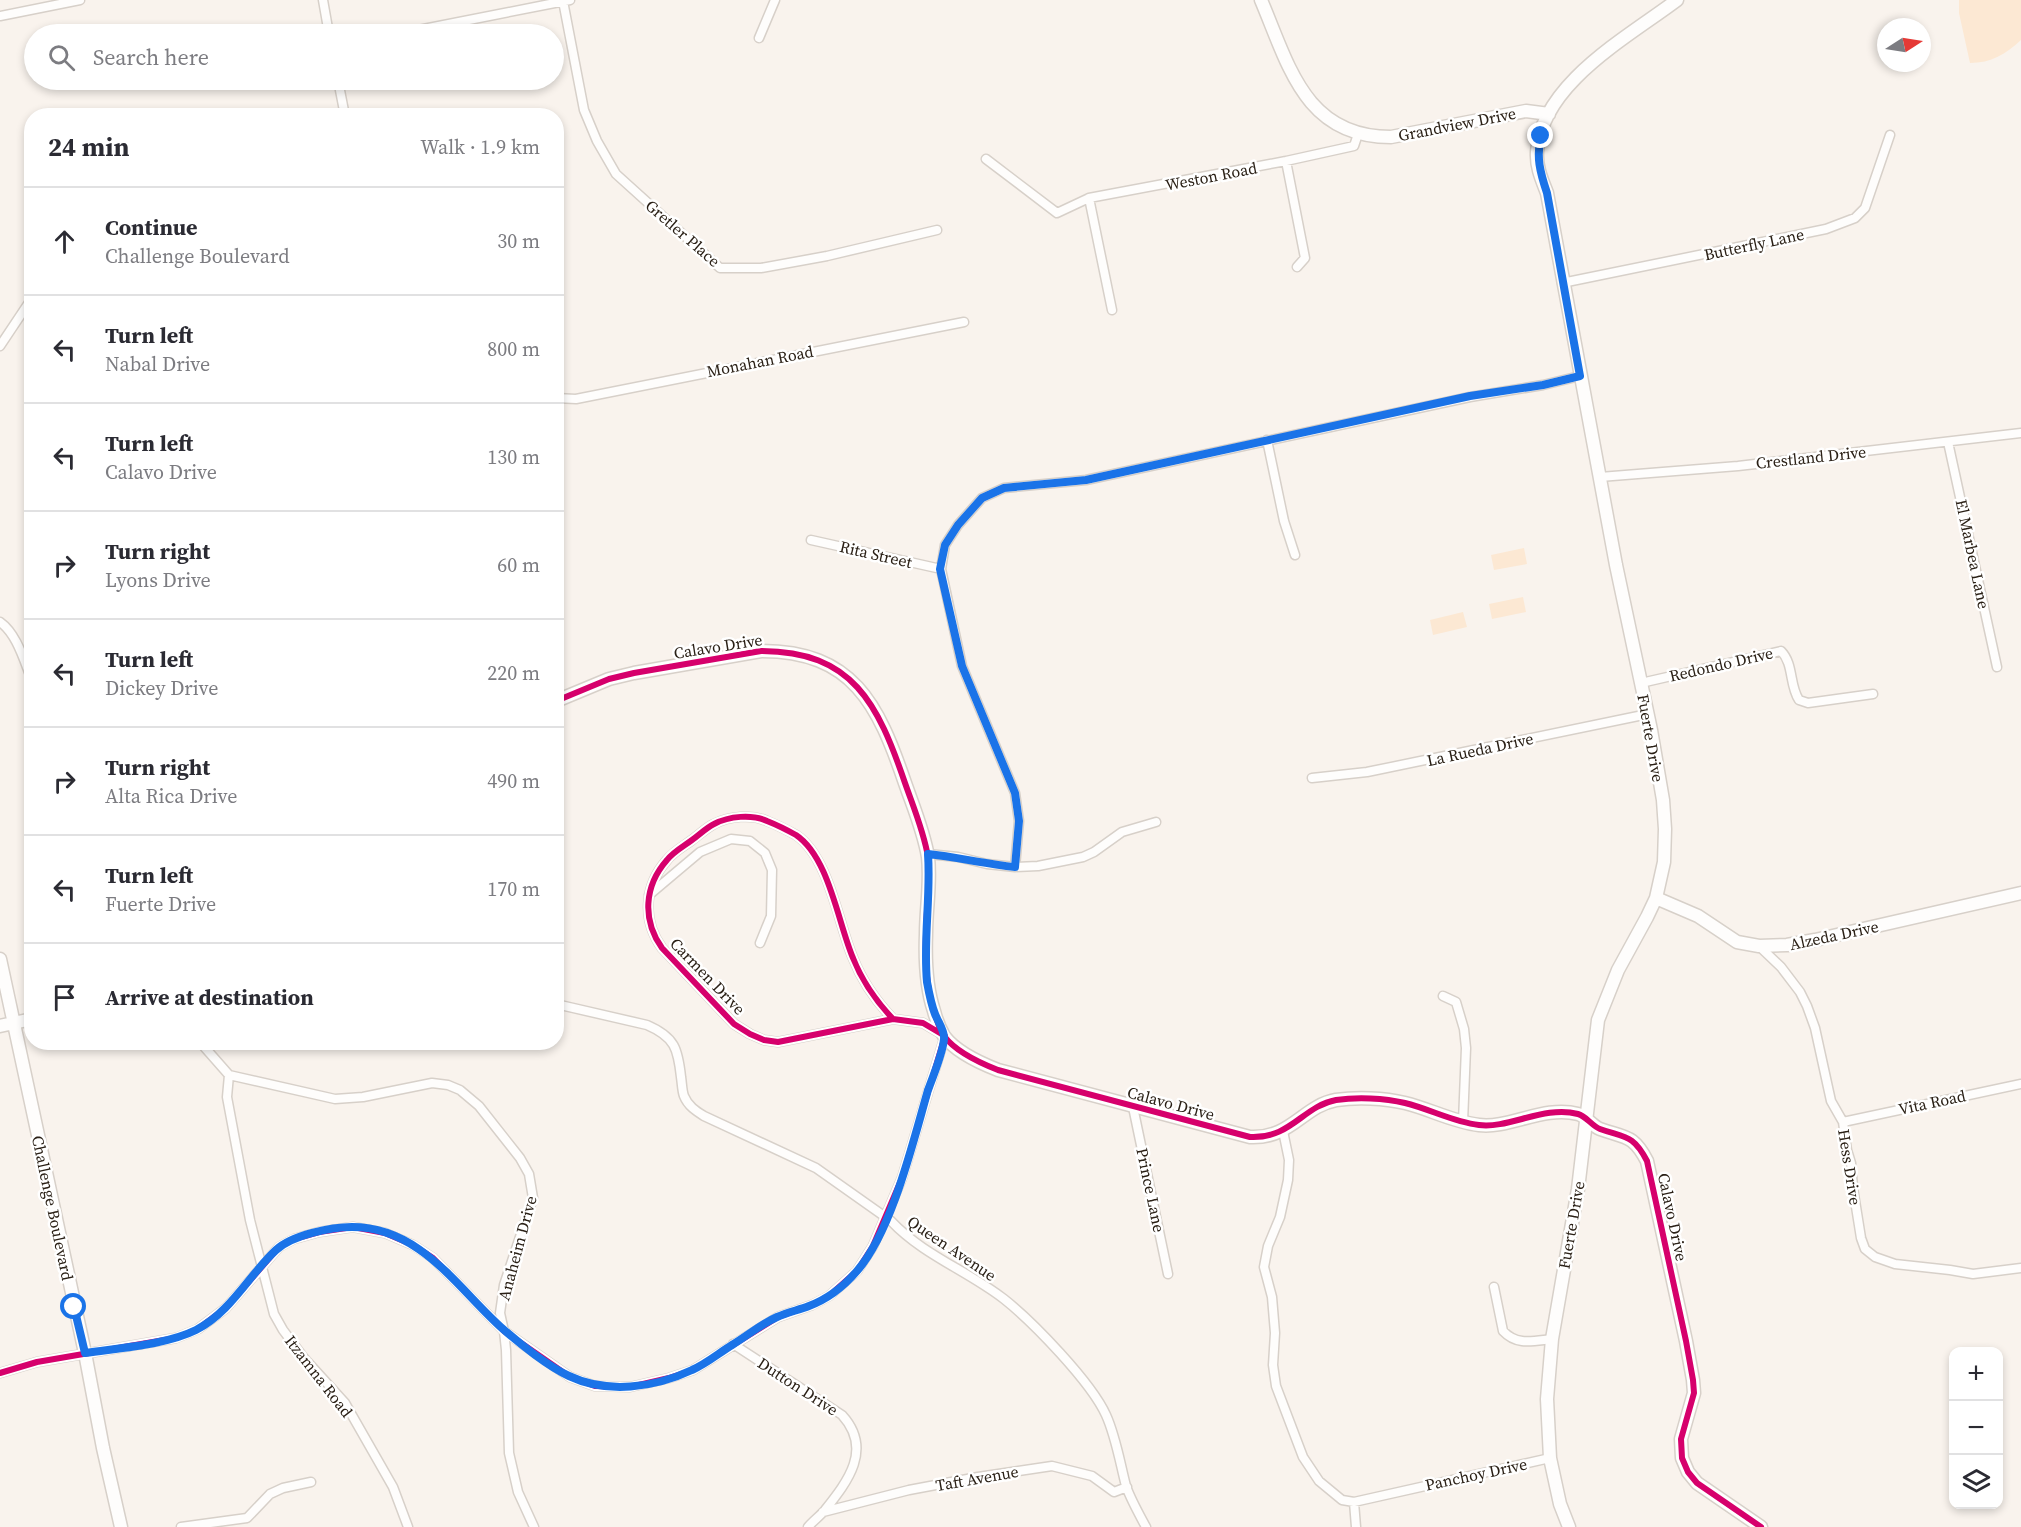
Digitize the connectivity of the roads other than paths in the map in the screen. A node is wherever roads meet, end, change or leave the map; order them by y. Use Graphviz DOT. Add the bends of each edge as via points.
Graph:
graph roads {
  1 [pos="80,0"];
  2 [pos="323,0"];
  3 [pos="775,0"];
  4 [pos="1262,0"];
  5 [pos="1677,0"];
  6 [pos="566,1"];
  7 [pos="0,16"];
  8 [pos="327,24"];
  9 [pos="449,24"];
  10 [pos="759,38"];
  11 [pos="340,90"];
  12 [pos="343,108"];
  13 [pos="1549,114"];
  14 [pos="1358,134"];
  15 [pos="1890,135"];
  16 [pos="986,159"];
  17 [pos="1286,161"];
  18 [pos="1089,198"];
  19 [pos="937,230"];
  20 [pos="1297,267"];
  21 [pos="1562,283"];
  22 [pos="24,310"];
  23 [pos="1112,310"];
  24 [pos="964,322"];
  25 [pos="0,346"];
  26 [pos="1580,376"];
  27 [pos="564,398"];
  28 [pos="2021,433"];
  29 [pos="1267,440"];
  30 [pos="1948,442"];
  31 [pos="1600,477"];
  32 [pos="811,540"];
  33 [pos="1295,555"];
  34 [pos="940,569"];
  35 [pos="0,622"];
  36 [pos="24,662"];
  37 [pos="1997,667"];
  38 [pos="1641,682"];
  39 [pos="1873,694"];
  40 [pos="564,698"];
  41 [pos="1648,714"];
  42 [pos="1312,778"];
  43 [pos="1156,822"];
  44 [pos="928,854"];
  45 [pos="1015,867"];
  46 [pos="2021,893"];
  47 [pos="649,895"];
  48 [pos="1656,898"];
  49 [pos="760,943"];
  50 [pos="1759,946"];
  51 [pos="0,959"];
  52 [pos="1443,996"];
  53 [pos="564,1006"];
  54 [pos="893,1019"];
  55 [pos="24,1021"];
  56 [pos="14,1023"];
  57 [pos="0,1026"];
  58 [pos="945,1036"];
  59 [pos="208,1050"];
  60 [pos="229,1076"];
  61 [pos="2021,1084"];
  62 [pos="1133,1107"];
  63 [pos="1588,1121"];
  64 [pos="1462,1122"];
  65 [pos="1843,1122"];
  66 [pos="1283,1131"];
  67 [pos="887,1218"];
  68 [pos="263,1265"];
  69 [pos="2021,1268"];
  70 [pos="1168,1274"];
  71 [pos="1494,1287"];
  72 [pos="504,1330"];
  73 [pos="1552,1339"];
  74 [pos="733,1344"];
  75 [pos="85,1353"];
  76 [pos="0,1373"];
  77 [pos="1550,1458"];
  78 [pos="311,1482"];
  79 [pos="1127,1487"];
  80 [pos="1354,1502"];
  81 [pos="824,1512"];
  82 [pos="121,1527"];
  83 [pos="181,1527"];
  84 [pos="408,1527"];
  85 [pos="534,1527"];
  86 [pos="808,1527"];
  87 [pos="1146,1527"];
  88 [pos="1356,1527"];
  89 [pos="1569,1527"];
  90 [pos="1761,1527"];
  1 -- 7 [label="street"];
  2 -- 8 [label="street"];
  3 -- 10 [label="street"];
  4 -- 14 [label="street, Grandview Drive" via="1306,98 1329,120"];
  5 -- 13 [label="street, Fuerte Drive" via="1574,77"];
  6 -- 9 [label="street"];
  6 -- 19 [label="street, Gretler Place" via="584,110 608,161 616,174 720,268 791,263"];
  11 -- 12 [label="street"];
  13 -- 14 [label="street, Grandview Drive" via="1511,113 1391,137"];
  13 -- 21 [label="street, Fuerte Drive" via="1537,152"];
  14 -- 17 [label="street, Weston Road" via="1354,146"];
  15 -- 21 [label="street, Butterfly Lane" via="1865,208 1855,218 1826,229"];
  16 -- 18 [label="street, Weston Road" via="1057,213"];
  17 -- 18 [label="street, Weston Road"];
  17 -- 20 [label="street" via="1305,258"];
  18 -- 23 [label="street"];
  21 -- 26 [label="street, Fuerte Drive"];
  22 -- 25 [label="street"];
  24 -- 27 [label="street, Monahan Road"];
  26 -- 29 [label="street"];
  26 -- 31 [label="street, Fuerte Drive"];
  28 -- 30 [label="street, Crestland Drive"];
  29 -- 33 [label="street"];
  29 -- 34 [label="street" via="1086,480 996,490 982,498 958,525 945,545"];
  30 -- 31 [label="street, Crestland Drive"];
  30 -- 37 [label="street, El Marbea Lane"];
  31 -- 38 [label="street, Fuerte Drive"];
  32 -- 34 [label="street, Rita Street"];
  34 -- 45 [label="street" via="962,666 1015,793 1019,821"];
  35 -- 36 [label="street"];
  38 -- 39 [label="street, Redondo Drive" via="1781,651 1787,657 1799,700 1808,703"];
  38 -- 41 [label="street, Fuerte Drive"];
  40 -- 44 [label="street, Calavo Drive" via="609,679 753,652 780,651 823,661 855,684 883,727"];
  41 -- 42 [label="street, La Rueda Drive" via="1367,772"];
  41 -- 48 [label="street, Fuerte Drive" via="1665,829 1664,862"];
  43 -- 45 [label="street" via="1122,832 1083,857"];
  44 -- 45 [label="street"];
  44 -- 58 [label="street, Calavo Drive" via="928,983"];
  46 -- 50 [label="street, Alzeda Drive" via="1815,940"];
  47 -- 49 [label="street" via="700,852 731,839 750,841 765,853 772,870 771,916"];
  47 -- 54 [label="street, Carmen Drive" via="650,923 659,943 734,1024 750,1034 778,1042"];
  47 -- 54 [label="street, Carmen Drive" via="655,877 668,859 713,824 734,817 758,818 777,825 798,836 816,858 828,881 860,974"];
  48 -- 50 [label="street, Alzeda Drive" via="1698,916 1737,942"];
  48 -- 63 [label="street, Fuerte Drive" via="1601,1010"];
  50 -- 65 [label="street, Hess Drive" via="1781,967 1807,1006 1831,1101"];
  51 -- 56 [label="street, Challenge Boulevard"];
  52 -- 64 [label="street" via="1456,1002 1465,1039"];
  53 -- 67 [label="street, Queen Avenue" via="647,1025 660,1032 678,1053 684,1095 691,1107 816,1168"];
  54 -- 58 [label="street, Carmen Drive" via="922,1023"];
  55 -- 56 [label="street"];
  56 -- 57 [label="street"];
  56 -- 75 [label="street, Challenge Boulevard"];
  58 -- 62 [label="street, Calavo Drive" via="980,1063 998,1070"];
  58 -- 67 [label="street"];
  59 -- 60 [label="street"];
  60 -- 68 [label="street, Itzamna Road" via="227,1097 250,1220"];
  60 -- 72 [label="street, Anaheim Drive" via="336,1099 432,1083 455,1087 469,1097 520,1158 533,1190 532,1206 504,1285 500,1313"];
  61 -- 65 [label="street, Vita Road"];
  62 -- 66 [label="street, Calavo Drive" via="1250,1137 1262,1138"];
  62 -- 70 [label="street, Prince Lane"];
  63 -- 64 [label="street, Calavo Drive" via="1580,1114 1552,1112 1496,1125"];
  63 -- 73 [label="street, Fuerte Drive"];
  63 -- 90 [label="street, Calavo Drive" via="1597,1128 1626,1136 1647,1161 1693,1380 1694,1393 1681,1439 1685,1465 1697,1483"];
  64 -- 66 [label="street, Calavo Drive" via="1404,1103 1348,1099 1321,1105"];
  65 -- 69 [label="street, Hess Drive" via="1865,1249 1895,1264 1973,1274"];
  66 -- 80 [label="street" via="1289,1160 1288,1180 1264,1268 1275,1324 1276,1386 1303,1457 1319,1481 1342,1500"];
  67 -- 74 [label="street" via="857,1271 829,1296 778,1317"];
  67 -- 79 [label="street, Queen Avenue" via="936,1257 1003,1298 1062,1357 1106,1414"];
  68 -- 72 [label="street" via="279,1247 319,1232 353,1227 384,1233 433,1258"];
  68 -- 75 [label="street" via="226,1308 198,1329 176,1338"];
  68 -- 84 [label="street, Itzamna Road" via="274,1314 304,1358 345,1403 393,1487"];
  71 -- 73 [label="street" via="1507,1335 1520,1342"];
  72 -- 74 [label="street" via="570,1377 606,1387 642,1385 678,1376"];
  72 -- 85 [label="street, Anaheim Drive" via="509,1453 518,1492"];
  73 -- 77 [label="street, Fuerte Drive" via="1547,1399"];
  74 -- 81 [label="street, Dutton Drive" via="842,1415 852,1428 857,1443 855,1465"];
  75 -- 76 [label="street"];
  75 -- 82 [label="street, Challenge Boulevard"];
  77 -- 80 [label="street, Panchoy Drive"];
  77 -- 89 [label="street, Fuerte Drive"];
  78 -- 83 [label="street" via="270,1494 247,1518"];
  79 -- 81 [label="street, Taft Avenue" via="1114,1492 1092,1476 1052,1466 932,1486"];
  79 -- 87 [label="street, Queen Avenue"];
  80 -- 88 [label="street"];
  81 -- 86 [label="street, Dutton Drive"];
}
